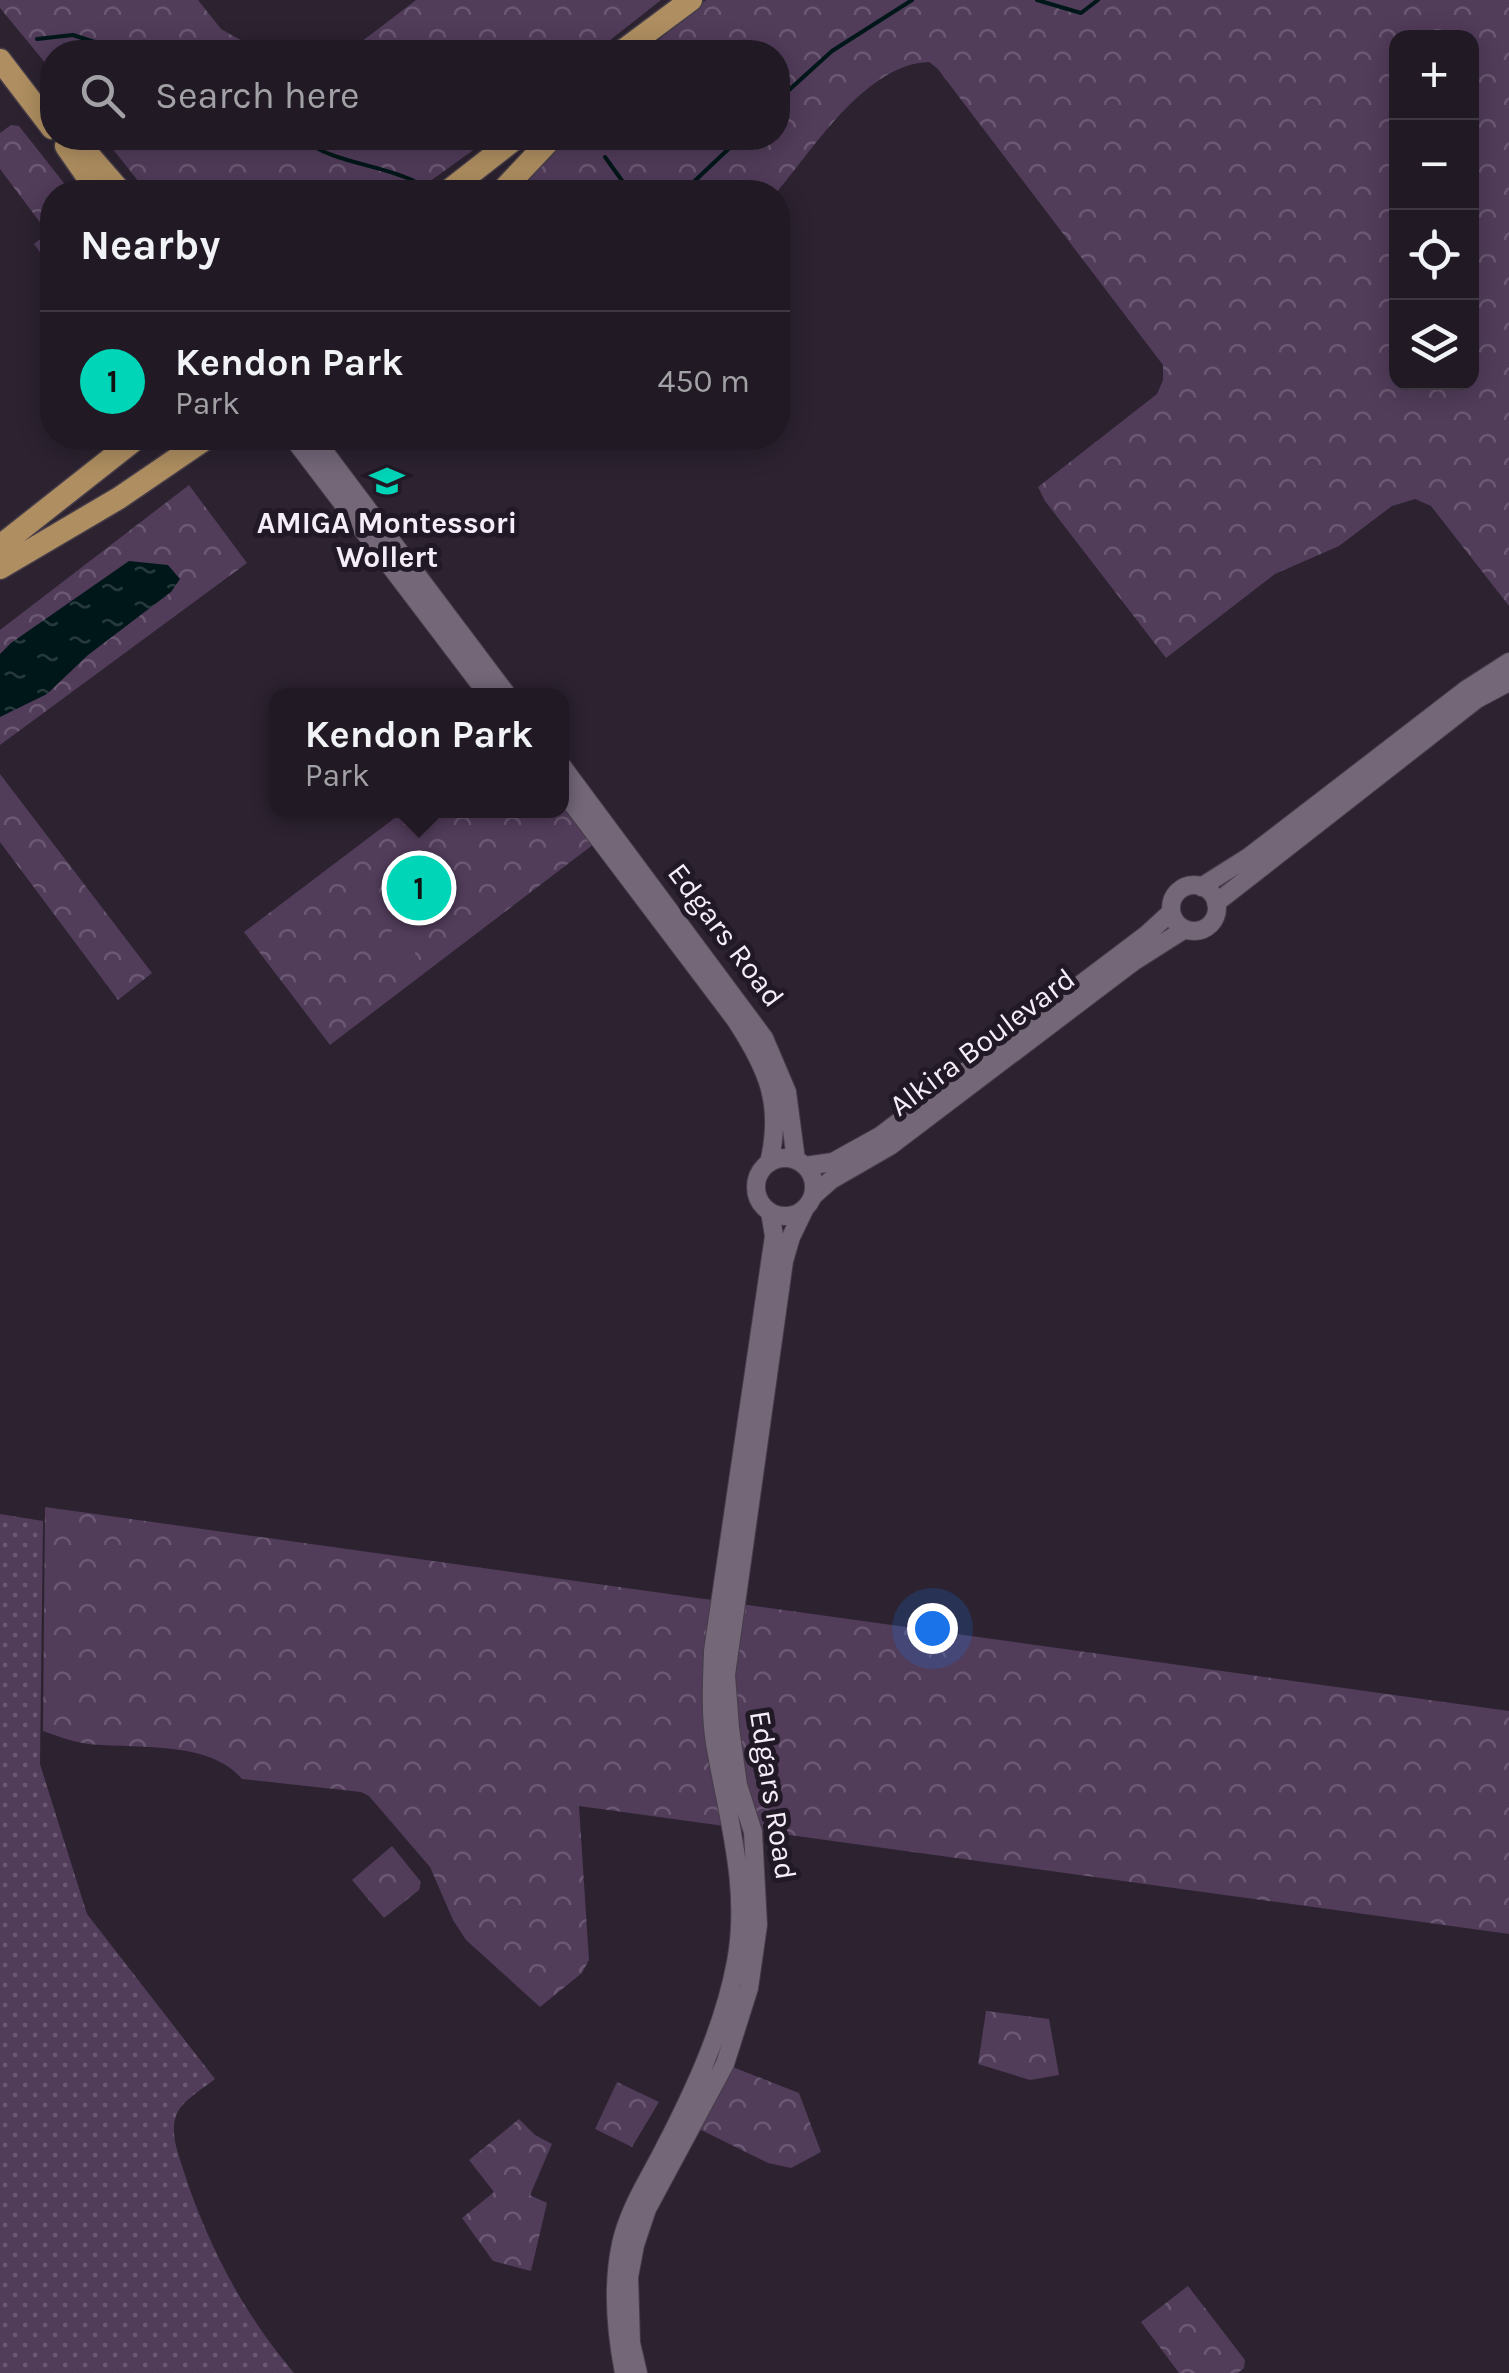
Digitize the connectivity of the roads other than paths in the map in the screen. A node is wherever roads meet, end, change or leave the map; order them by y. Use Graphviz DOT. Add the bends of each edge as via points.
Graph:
graph roads {
  1 [pos="684,6"];
  2 [pos="637,40"];
  3 [pos="649,40"];
  4 [pos="0,46"];
  5 [pos="0,60"];
  6 [pos="40,96"];
  7 [pos="40,112"];
  8 [pos="68,150"];
  9 [pos="84,150"];
  10 [pos="501,150"];
  11 [pos="541,150"];
  12 [pos="90,180"];
  13 [pos="111,180"];
  14 [pos="462,180"];
  15 [pos="512,180"];
  16 [pos="122,450"];
  17 [pos="189,450"];
  18 [pos="302,450"];
  19 [pos="323,450"];
  20 [pos="0,546"];
  21 [pos="0,568"];
  22 [pos="1509,662"];
  23 [pos="1509,682"];
  24 [pos="483,688"];
  25 [pos="502,688"];
  26 [pos="569,775"];
  27 [pos="569,799"];
  28 [pos="1201,886"];
  29 [pos="1216,903"];
  30 [pos="1171,912"];
  31 [pos="1185,929"];
  32 [pos="770,1163"];
  33 [pos="800,1163"];
  34 [pos="809,1202"];
  35 [pos="770,1212"];
  36 [pos="624,2373"];
  37 [pos="638,2373"];
  1 -- 2 [label="main road"];
  1 -- 3 [label="main road"];
  4 -- 6 [label="main road"];
  5 -- 7 [label="main road"];
  8 -- 12 [label="main road"];
  9 -- 13 [label="main road"];
  10 -- 14 [label="main road"];
  11 -- 15 [label="main road"];
  16 -- 20 [label="main road"];
  17 -- 21 [label="main road"];
  18 -- 24 [label="street"];
  19 -- 25 [label="street"];
  22 -- 28 [label="street"];
  23 -- 29 [label="street" via="1476,700"];
  26 -- 33 [label="street, Edgars Road" via="764,1038 787,1092"];
  27 -- 32 [label="street, Edgars Road" via="752,1046 776,1107"];
  28 -- 29 [label="street"];
  28 -- 30 [label="street" via="1178,892"];
  29 -- 31 [label="street" via="1208,926"];
  30 -- 31 [label="street"];
  30 -- 33 [label="street, Alkira Boulevard" via="880,1136 833,1162"];
  31 -- 34 [label="street, Alkira Boulevard"];
  32 -- 33 [label="street"];
  32 -- 35 [label="street" via="756,1188"];
  33 -- 34 [label="street" via="813,1178"];
  34 -- 35 [label="street" via="788,1216"];
  34 -- 37 [label="street, Edgars Road" via="784,1261 726,1675 738,1785 758,1872 754,1956 724,2064 635,2244 631,2342"];
  35 -- 36 [label="street, Edgars Road" via="774,1236 713,1651 715,1741 740,1874 736,1961 704,2063 622,2242 616,2278"];
}
